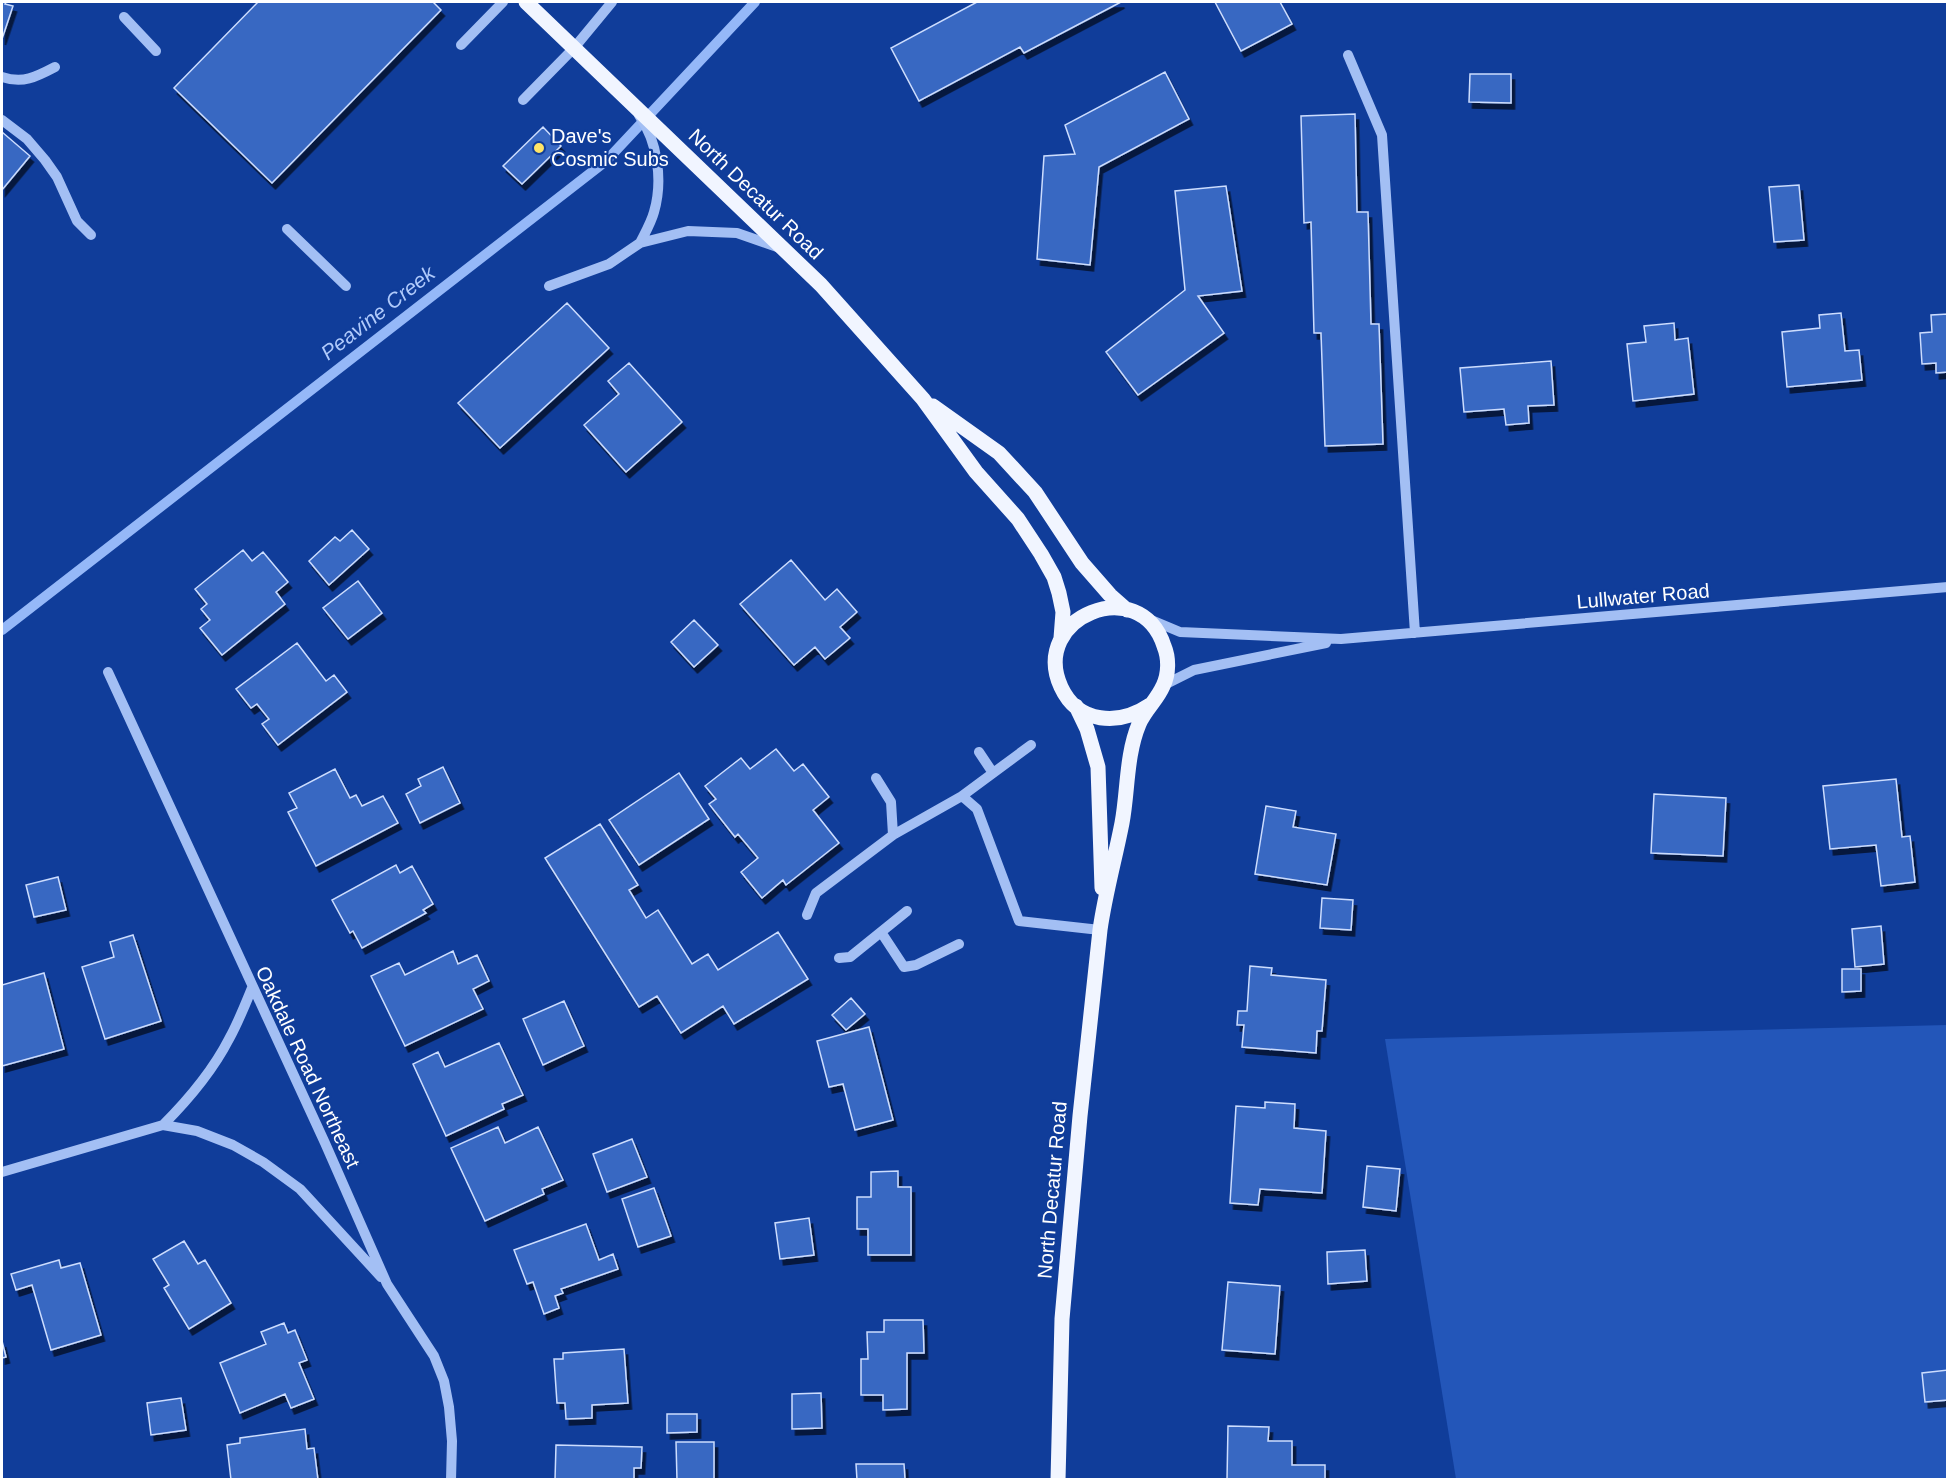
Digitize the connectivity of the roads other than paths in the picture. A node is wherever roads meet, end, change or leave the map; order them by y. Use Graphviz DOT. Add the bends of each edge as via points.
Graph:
graph roads {
  1 [pos="503,2"];
  2 [pos="526,2"];
  3 [pos="612,2"];
  4 [pos="124,17"];
  5 [pos="461,45"];
  6 [pos="574,48"];
  7 [pos="156,51"];
  8 [pos="1348,55"];
  9 [pos="55,67"];
  10 [pos="2,78"];
  11 [pos="620,93"];
  12 [pos="523,100"];
  13 [pos="2,120"];
  14 [pos="287,229"];
  15 [pos="91,235"];
  16 [pos="640,243"];
  17 [pos="783,249"];
  18 [pos="346,286"];
  19 [pos="549,286"];
  20 [pos="923,399"];
  21 [pos="1947,587"];
  22 [pos="1134,613"];
  23 [pos="1415,633"];
  24 [pos="1341,639"];
  25 [pos="1060,641"];
  26 [pos="108,672"];
  27 [pos="1164,685"];
  28 [pos="1150,705"];
  29 [pos="1076,706"];
  30 [pos="1031,745"];
  31 [pos="979,753"];
  32 [pos="993,773"];
  33 [pos="876,778"];
  34 [pos="962,796"];
  35 [pos="893,835"];
  36 [pos="1104,905"];
  37 [pos="907,911"];
  38 [pos="807,915"];
  39 [pos="1100,930"];
  40 [pos="880,932"];
  41 [pos="959,944"];
  42 [pos="838,957"];
  43 [pos="252,988"];
  44 [pos="163,1125"];
  45 [pos="2,1172"];
  46 [pos="387,1284"];
  47 [pos="451,1479"];
  48 [pos="1058,1479"];
  1 -- 5 [label="street"];
  2 -- 6 [label="main road, North Decatur Road"];
  3 -- 6 [label="street"];
  4 -- 7 [label="street"];
  6 -- 11 [label="main road, North Decatur Road"];
  6 -- 12 [label="street"];
  8 -- 23 [label="street" via="1382,135"];
  9 -- 10 [label="street" via="24,81"];
  11 -- 16 [label="street" via="642,118 655,148 659,181 654,213"];
  11 -- 17 [label="main road, North Decatur Road"];
  13 -- 15 [label="street" via="27,139 45,160 77,221"];
  14 -- 18 [label="street"];
  16 -- 17 [label="street" via="702,231 737,233"];
  16 -- 19 [label="street" via="609,264"];
  17 -- 20 [label="main road, North Decatur Road" via="821,285"];
  20 -- 22 [label="main road, North Decatur Road" via="999,453 1035,492 1082,563 1110,595"];
  20 -- 25 [label="main road, North Decatur Road" via="976,472 1018,519 1050,569 1063,612"];
  21 -- 23 [label="street, Lullwater Road"];
  22 -- 24 [label="street, Lullwater Road" via="1180,632"];
  22 -- 25 [label="main road" via="1104,608 1082,615"];
  22 -- 27 [label="main road, North Decatur Road" via="1149,622 1163,641 1167,662"];
  23 -- 24 [label="street, Lullwater Road"];
  24 -- 27 [label="street, Lullwater Road" via="1194,670"];
  25 -- 29 [label="main road, North Decatur Road" via="1057,676 1061,688"];
  26 -- 43 [label="street, Oakdale Road Northeast"];
  27 -- 28 [label="main road, North Decatur Road"];
  28 -- 29 [label="main road, North Decatur Road" via="1113,720 1087,714"];
  28 -- 36 [label="main road, North Decatur Road" via="1133,745"];
  29 -- 36 [label="main road, North Decatur Road" via="1098,766"];
  30 -- 32 [label="street"];
  31 -- 32 [label="street"];
  32 -- 34 [label="street"];
  33 -- 35 [label="street" via="891,802"];
  34 -- 35 [label="street"];
  34 -- 39 [label="street" via="977,809 1019,921"];
  35 -- 38 [label="street" via="816,893"];
  36 -- 39 [label="main road, North Decatur Road"];
  37 -- 40 [label="street"];
  39 -- 48 [label="main road, North Decatur Road" via="1062,1319"];
  40 -- 41 [label="street" via="904,967"];
  40 -- 42 [label="street" via="850,957"];
  43 -- 44 [label="street" via="212,1068"];
  43 -- 46 [label="street, Oakdale Road Northeast"];
  44 -- 45 [label="street"];
  44 -- 46 [label="street" via="197,1131 264,1162 300,1190"];
  46 -- 47 [label="street, Oakdale Road Northeast" via="434,1356 444,1381 452,1442"];
}
